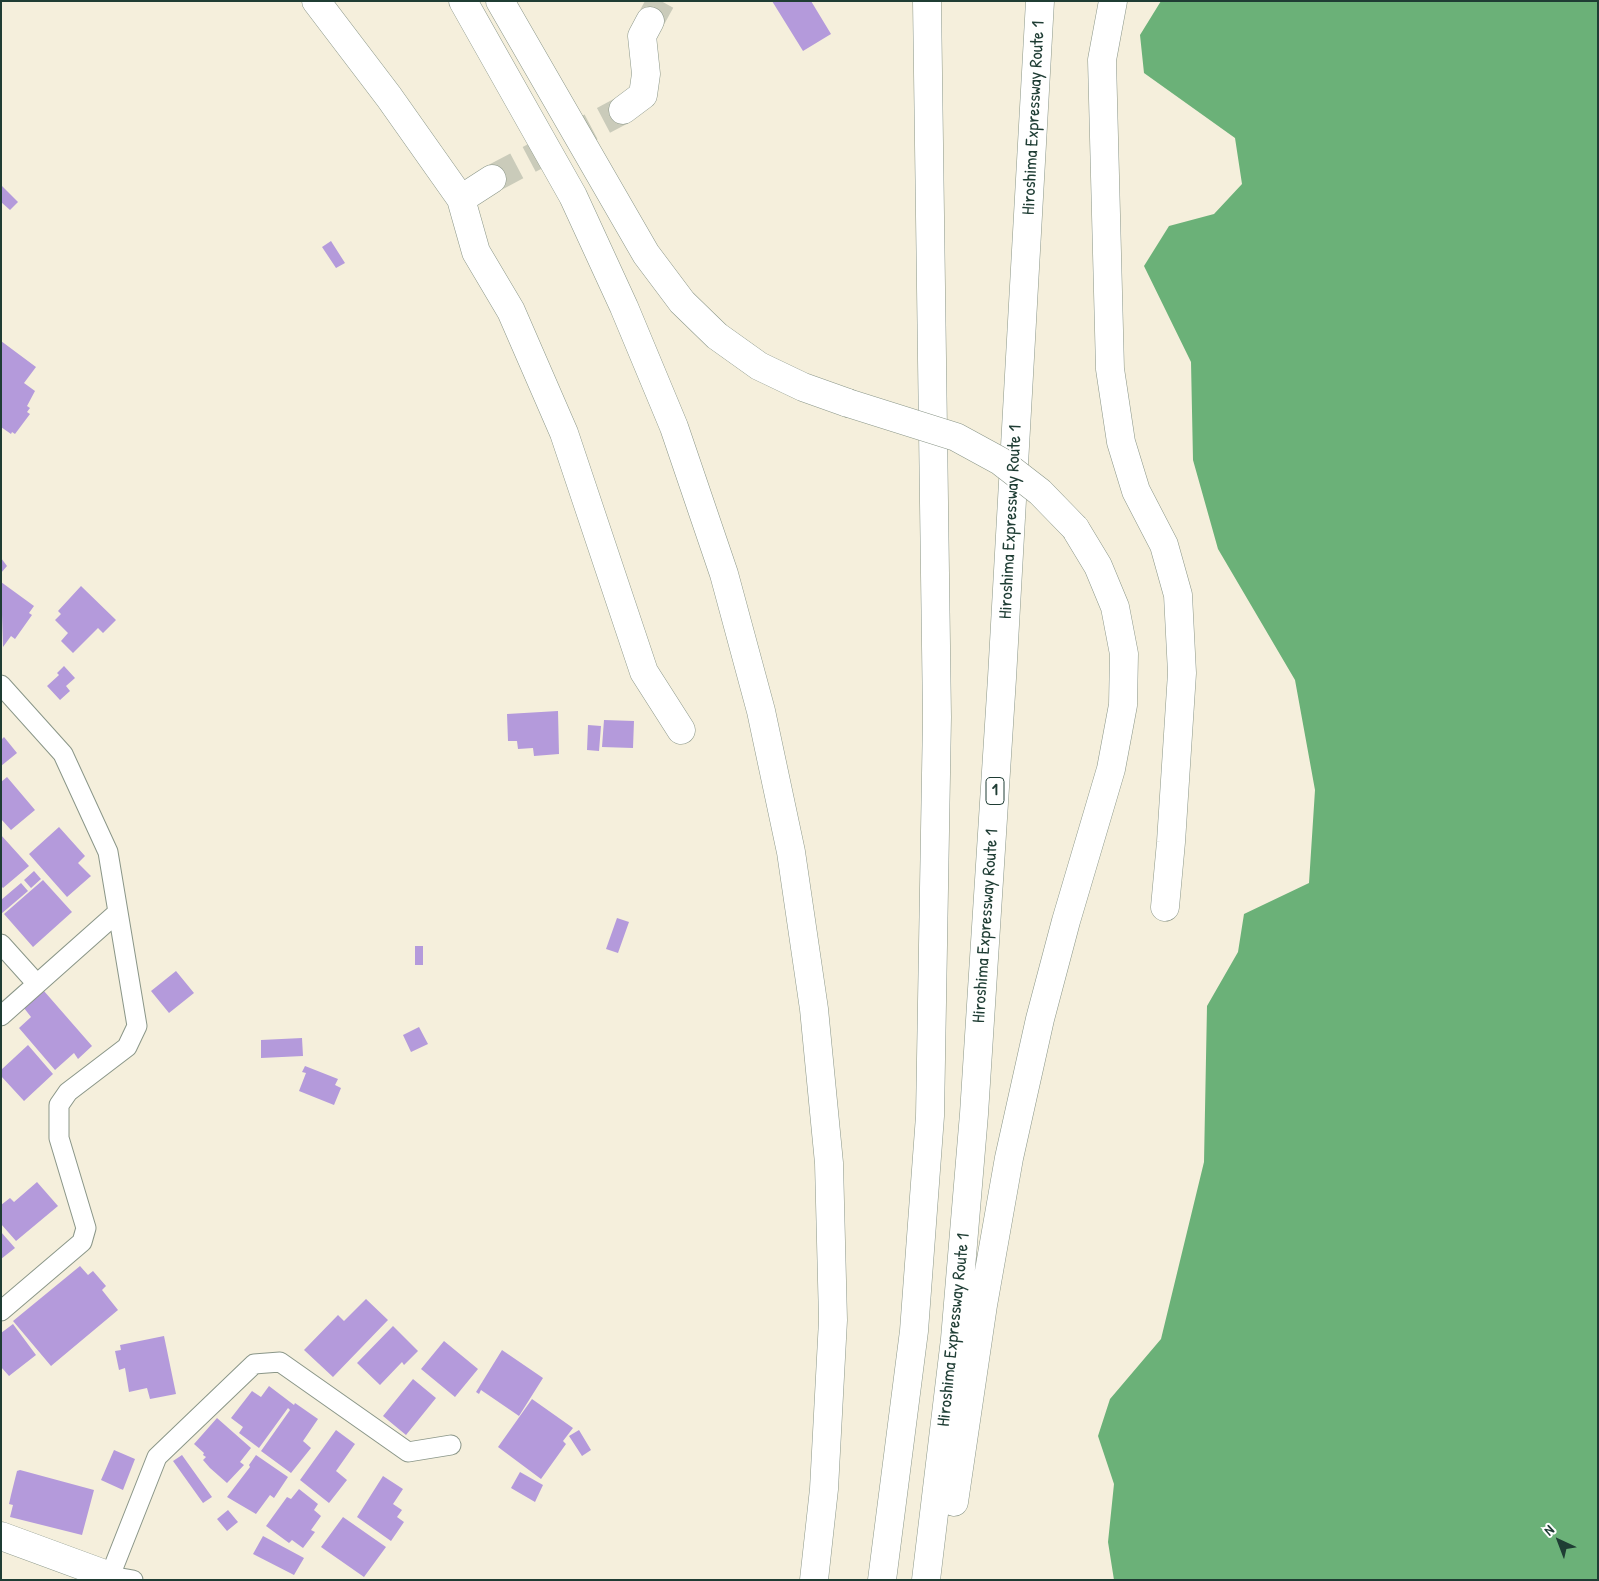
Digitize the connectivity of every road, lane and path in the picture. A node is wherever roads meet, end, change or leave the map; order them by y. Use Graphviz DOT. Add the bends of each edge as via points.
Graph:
graph roads {
  1 [pos="316,1"];
  2 [pos="463,1"];
  3 [pos="500,1"];
  4 [pos="927,1"];
  5 [pos="1040,1"];
  6 [pos="1112,1"];
  7 [pos="650,21"];
  8 [pos="623,110"];
  9 [pos="492,179"];
  10 [pos="461,199"];
  11 [pos="1,685"];
  12 [pos="681,730"];
  13 [pos="1165,907"];
  14 [pos="118,912"];
  15 [pos="1,944"];
  16 [pos="37,984"];
  17 [pos="1,1016"];
  18 [pos="1,1311"];
  19 [pos="451,1445"];
  20 [pos="1,1536"];
  21 [pos="122,1578"];
  22 [pos="814,1580"];
  23 [pos="882,1580"];
  24 [pos="926,1580"];
  25 [pos="943,1580"];
  1 -- 10 [label="main road" via="390,97"];
  2 -- 22 [label="main road" via="572,196 628,315 674,427 724,574 760,711 792,862 814,1009 829,1163 832,1320 824,1489"];
  3 -- 25 [label="main road, bridge" via="646,254 682,302 716,336 759,366 802,387 956,437 1000,461 1040,492 1075,528 1098,566 1115,607 1124,654 1123,705 1110,769 1042,1010 1009,1158 983,1306"];
  4 -- 23 [label="main road" via="937,717 930,1116 914,1331"];
  5 -- 24 [label="main road, Hiroshima Expressway Route 1 / 1" via="1003,668 974,1114 955,1339"];
  6 -- 13 [label="main road" via="1102,60 1110,369 1120,442 1136,491 1164,545 1178,595 1182,673"];
  7 -- 8 [label="main road" via="642,36 646,74 643,95"];
  9 -- 10 [label="main road"];
  10 -- 12 [label="main road" via="476,252 511,311 564,433 644,672"];
  11 -- 14 [label="lane" via="64,754 108,852"];
  14 -- 16 [label="lane"];
  14 -- 18 [label="lane" via="137,1026 127,1047 68,1092 59,1105 59,1138 86,1228 82,1242"];
  15 -- 16 [label="lane"];
  16 -- 17 [label="lane"];
  19 -- 21 [label="lane" via="408,1452 280,1362 254,1364 157,1457"];
  20 -- 21 [label="main road"];
}
